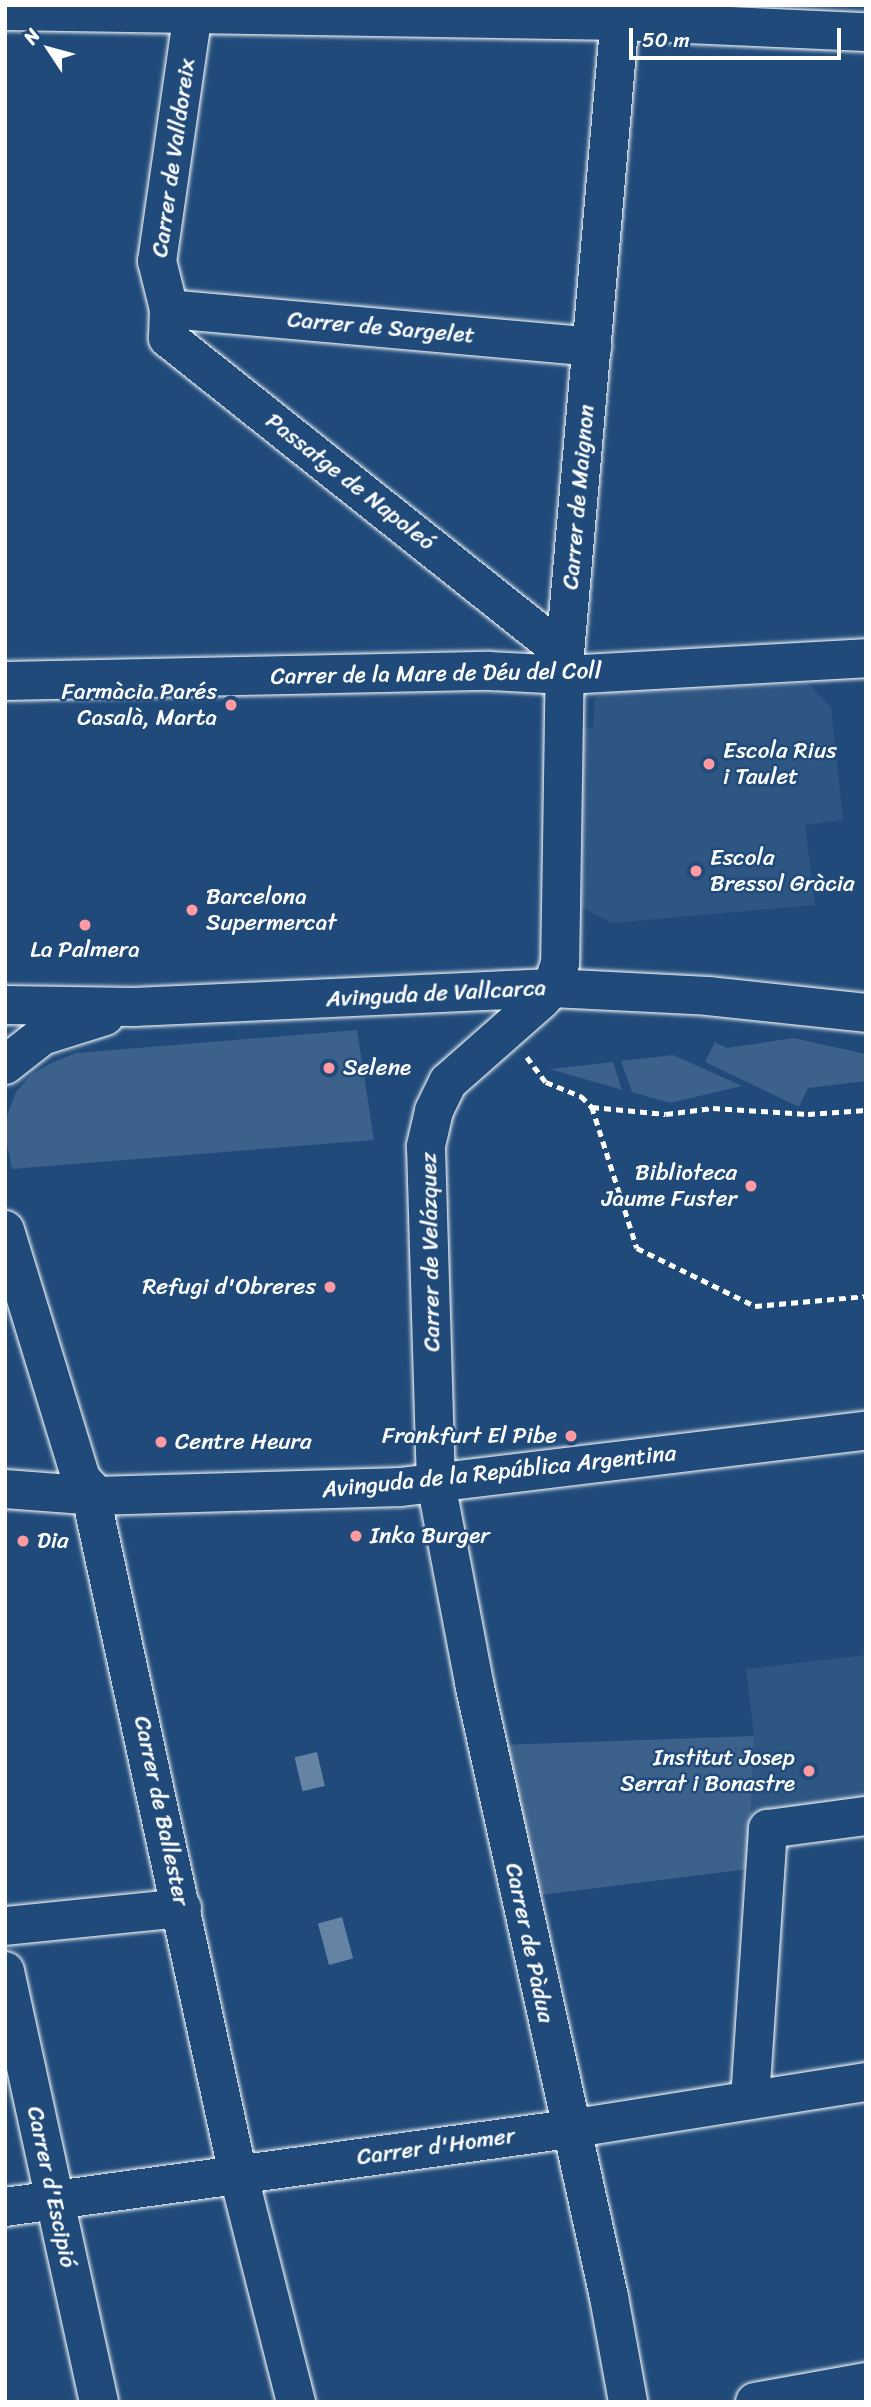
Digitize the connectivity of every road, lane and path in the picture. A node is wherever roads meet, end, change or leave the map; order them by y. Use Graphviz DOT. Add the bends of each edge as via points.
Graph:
graph roads {
  1 [pos="194,9"];
  2 [pos="5,11"];
  3 [pos="621,13"];
  4 [pos="866,32"];
  5 [pos="169,309"];
  6 [pos="592,347"];
  7 [pos="866,658"];
  8 [pos="560,660"];
  9 [pos="5,681"];
  10 [pos="552,988"];
  11 [pos="5,1005"];
  12 [pos="855,1006"];
  13 [pos="134,1007"];
  14 [pos="527,1057"];
  15 [pos="5,1065"];
  16 [pos="592,1107"];
  17 [pos="866,1110"];
  18 [pos="5,1230"];
  19 [pos="866,1296"];
  20 [pos="866,1431"];
  21 [pos="436,1483"];
  22 [pos="5,1489"];
  23 [pos="97,1496"];
  24 [pos="866,1816"];
  25 [pos="182,1908"];
  26 [pos="5,1926"];
  27 [pos="5,1971"];
  28 [pos="866,2082"];
  29 [pos="750,2100"];
  30 [pos="569,2129"];
  31 [pos="238,2173"];
  32 [pos="53,2199"];
  33 [pos="5,2207"];
  34 [pos="866,2382"];
  35 [pos="866,2392"];
  36 [pos="99,2402"];
  37 [pos="296,2402"];
  38 [pos="628,2402"];
  39 [pos="755,2402"];
  40 [pos="860,2402"];
  1 -- 2 [label="street"];
  1 -- 3 [label="street"];
  1 -- 5 [label="street, Carrer de Valldoreix" via="157,261"];
  3 -- 4 [label="street"];
  3 -- 6 [label="street, Carrer de Maignon"];
  5 -- 6 [label="street, Carrer de Sargelet"];
  5 -- 8 [label="street, Passatge de Napoleó" via="168,338"];
  6 -- 8 [label="street, Carrer de Maignon"];
  7 -- 8 [label="street, Carrer de la Mare de Déu del Coll"];
  8 -- 9 [label="street, Carrer de la Mare de Déu del Coll" via="489,671"];
  8 -- 10 [label="street, Carrer de Maignon" via="559,963"];
  10 -- 12 [label="street, Avinguda de Vallcarca"];
  10 -- 13 [label="street, Avinguda de Vallcarca"];
  10 -- 21 [label="street, Carrer de Velázquez" via="463,1065 433,1111 426,1147"];
  11 -- 13 [label="street, Avinguda de Vallcarca"];
  13 -- 15 [label="street" via="42,1036"];
  14 -- 16 [label="path" via="546,1082 581,1096"];
  16 -- 17 [label="path" via="666,1114 713,1108 808,1114"];
  16 -- 19 [label="path" via="637,1248 755,1306"];
  18 -- 23 [label="street" via="82,1479"];
  20 -- 21 [label="street, Avinguda de la República Argentina"];
  21 -- 23 [label="street, Avinguda de la República Argentina"];
  21 -- 30 [label="street, Carrer de Pàdua"];
  22 -- 23 [label="street, Avinguda de la República Argentina"];
  23 -- 25 [label="street, Carrer de Ballester" via="95,1516"];
  24 -- 29 [label="street" via="768,1829"];
  25 -- 26 [label="street"];
  25 -- 31 [label="street, Carrer de Ballester"];
  27 -- 32 [label="street, Carrer d'Escipió"];
  28 -- 29 [label="street, Carrer d'Homer"];
  29 -- 30 [label="street, Carrer d'Homer"];
  30 -- 31 [label="street, Carrer d'Homer"];
  30 -- 38 [label="street, Carrer de Pàdua" via="610,2297"];
  31 -- 32 [label="street, Carrer d'Homer"];
  31 -- 37 [label="street, Carrer de Ballester"];
  32 -- 33 [label="street, Carrer d'Homer"];
  32 -- 36 [label="street, Carrer d'Escipió"];
  34 -- 39 [label="street"];
  35 -- 40 [label="street"];
}
